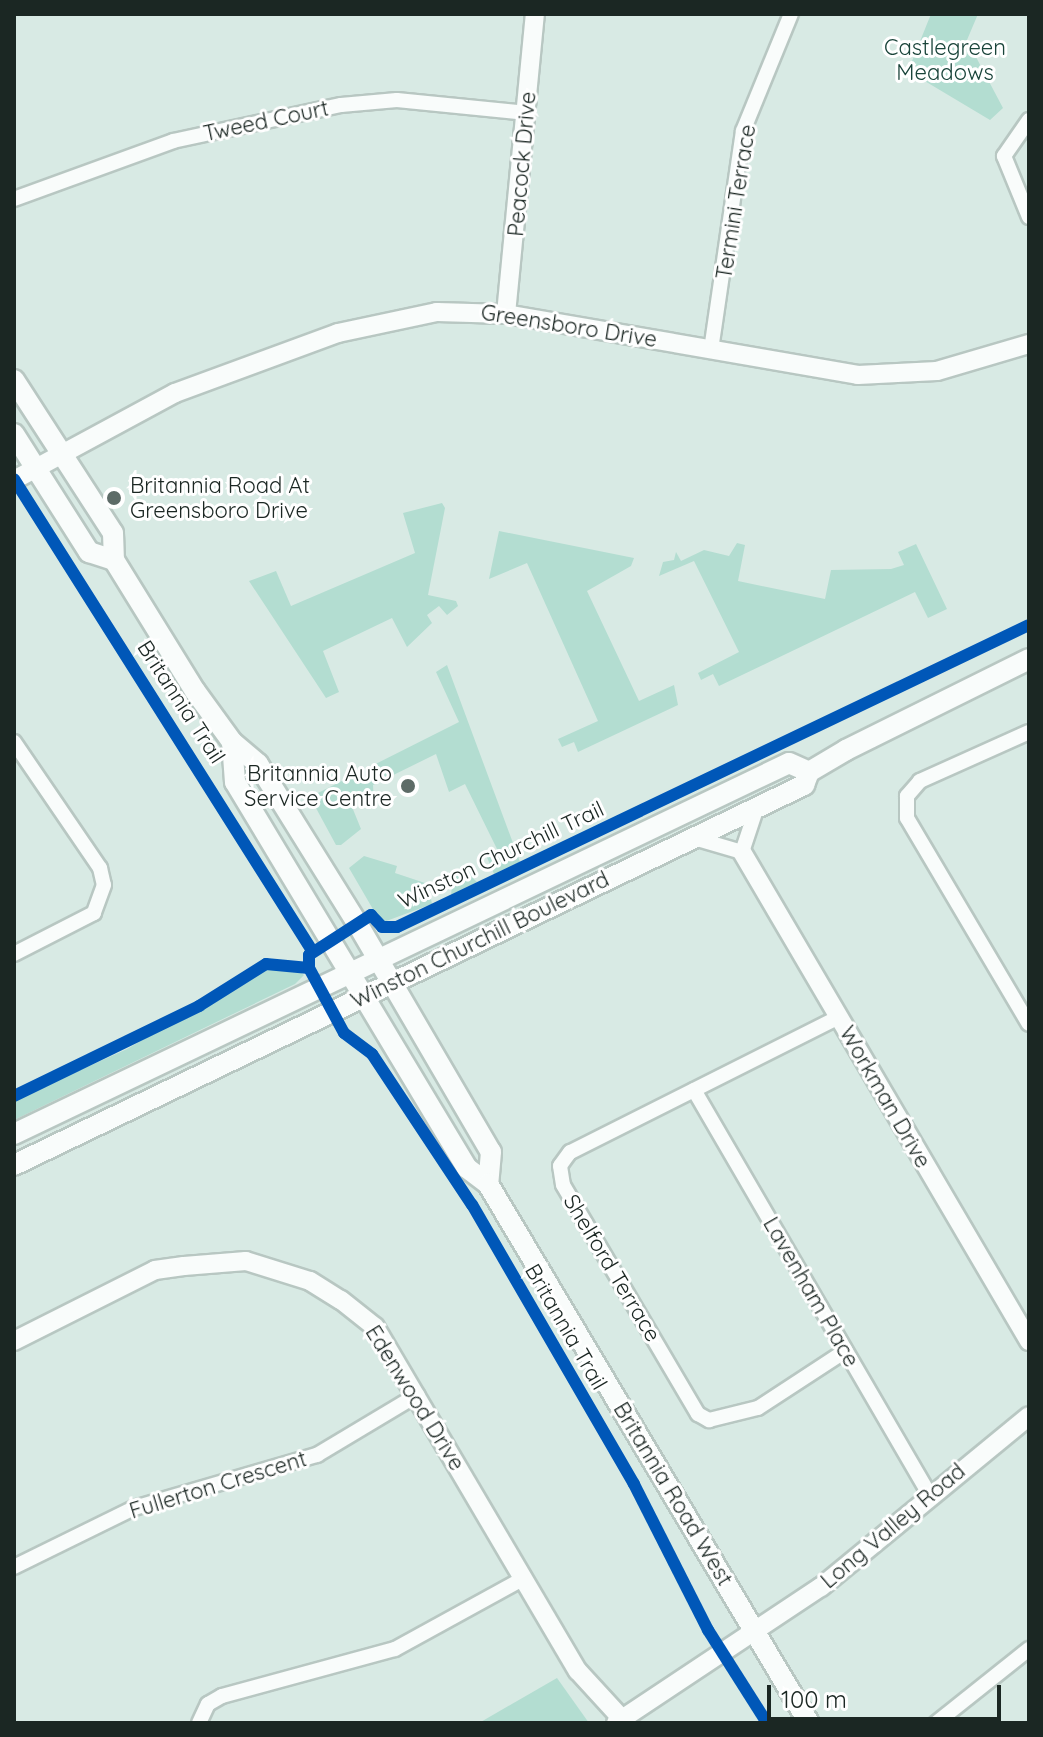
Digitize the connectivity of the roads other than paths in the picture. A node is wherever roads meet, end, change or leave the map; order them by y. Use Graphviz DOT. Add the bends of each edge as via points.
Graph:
graph roads {
  1 [pos="535,14"];
  2 [pos="791,14"];
  3 [pos="527,113"];
  4 [pos="1029,120"];
  5 [pos="14,199"];
  6 [pos="1029,217"];
  7 [pos="506,314"];
  8 [pos="1029,344"];
  9 [pos="711,350"];
  10 [pos="14,380"];
  11 [pos="14,434"];
  12 [pos="62,454"];
  13 [pos="37,468"];
  14 [pos="14,480"];
  15 [pos="114,560"];
  16 [pos="1029,659"];
  17 [pos="1029,732"];
  18 [pos="14,742"];
  19 [pos="232,742"];
  20 [pos="809,772"];
  21 [pos="757,807"];
  22 [pos="694,838"];
  23 [pos="742,852"];
  24 [pos="14,954"];
  25 [pos="378,958"];
  26 [pos="351,971"];
  27 [pos="391,982"];
  28 [pos="365,995"];
  29 [pos="839,1017"];
  30 [pos="1029,1024"];
  31 [pos="694,1090"];
  32 [pos="14,1134"];
  33 [pos="14,1165"];
  34 [pos="488,1184"];
  35 [pos="14,1341"];
  36 [pos="1029,1341"];
  37 [pos="845,1351"];
  38 [pos="417,1395"];
  39 [pos="1029,1416"];
  40 [pos="929,1494"];
  41 [pos="14,1567"];
  42 [pos="524,1578"];
  43 [pos="755,1632"];
  44 [pos="1029,1649"];
  45 [pos="619,1720"];
  46 [pos="199,1723"];
  47 [pos="809,1723"];
  48 [pos="936,1723"];
  1 -- 3 [label="street, Peacock Drive"];
  2 -- 9 [label="street, Termini Terrace" via="743,131"];
  3 -- 5 [label="street, Tweed Court" via="397,100 341,105 173,141"];
  3 -- 7 [label="street, Peacock Drive"];
  4 -- 6 [label="street" via="1004,156"];
  7 -- 9 [label="street, Greensboro Drive"];
  7 -- 12 [label="street, Greensboro Drive" via="437,312 338,333 175,393"];
  8 -- 9 [label="street, Greensboro Drive" via="990,359 899,376 807,368"];
  10 -- 12 [label="main road, Britannia Road West"];
  11 -- 13 [label="main road, Britannia Road West"];
  12 -- 13 [label="street, Greensboro Drive"];
  12 -- 15 [label="main road, Britannia Road West" via="113,533"];
  13 -- 14 [label="street, Greensboro Drive"];
  13 -- 15 [label="main road, Britannia Road West" via="89,552"];
  15 -- 19 [label="main road, Britannia Road West"];
  16 -- 20 [label="main road, Winston Churchill Boulevard"];
  17 -- 30 [label="street" via="920,781 907,796 907,818"];
  18 -- 24 [label="street" via="100,868 104,885 94,913"];
  19 -- 25 [label="main road, Britannia Road West" via="258,764"];
  19 -- 26 [label="main road, Britannia Road West" via="235,782"];
  20 -- 21 [label="main road, Winston Churchill Boulevard" via="804,785"];
  20 -- 25 [label="main road, Winston Churchill Boulevard" via="789,763"];
  21 -- 22 [label="main road, Winston Churchill Boulevard"];
  21 -- 23 [label="street"];
  22 -- 23 [label="street"];
  22 -- 27 [label="main road, Winston Churchill Boulevard"];
  23 -- 29 [label="street, Workman Drive"];
  25 -- 26 [label="main road, Winston Churchill Boulevard"];
  25 -- 27 [label="main road, Britannia Road West"];
  26 -- 28 [label="main road, Britannia Road West"];
  26 -- 32 [label="main road, Winston Churchill Boulevard"];
  27 -- 28 [label="main road, Winston Churchill Boulevard"];
  27 -- 34 [label="main road, Britannia Road West" via="491,1152"];
  28 -- 33 [label="main road, Winston Churchill Boulevard"];
  28 -- 34 [label="main road, Britannia Road West" via="467,1168"];
  29 -- 31 [label="street, Shelford Terrace"];
  29 -- 36 [label="street, Workman Drive"];
  31 -- 37 [label="street, Lavenham Place"];
  31 -- 37 [label="street, Shelford Terrace" via="570,1152 560,1166 563,1185 698,1414 709,1420 781,1397"];
  34 -- 43 [label="main road, Britannia Road West"];
  35 -- 38 [label="street, Edenwood Drive" via="155,1270 246,1261 310,1281 341,1300 375,1327"];
  37 -- 40 [label="street, Lavenham Place"];
  38 -- 41 [label="street, Fullerton Crescent" via="317,1455 134,1508"];
  38 -- 42 [label="street, Edenwood Drive"];
  39 -- 40 [label="street, Long Valley Road"];
  40 -- 43 [label="street, Long Valley Road" via="821,1587"];
  42 -- 45 [label="street, Edenwood Drive" via="578,1671"];
  42 -- 46 [label="street" via="395,1649 222,1696 208,1704"];
  43 -- 45 [label="street, Long Valley Road"];
  43 -- 47 [label="main road, Britannia Road West"];
  44 -- 48 [label="street"];
}
